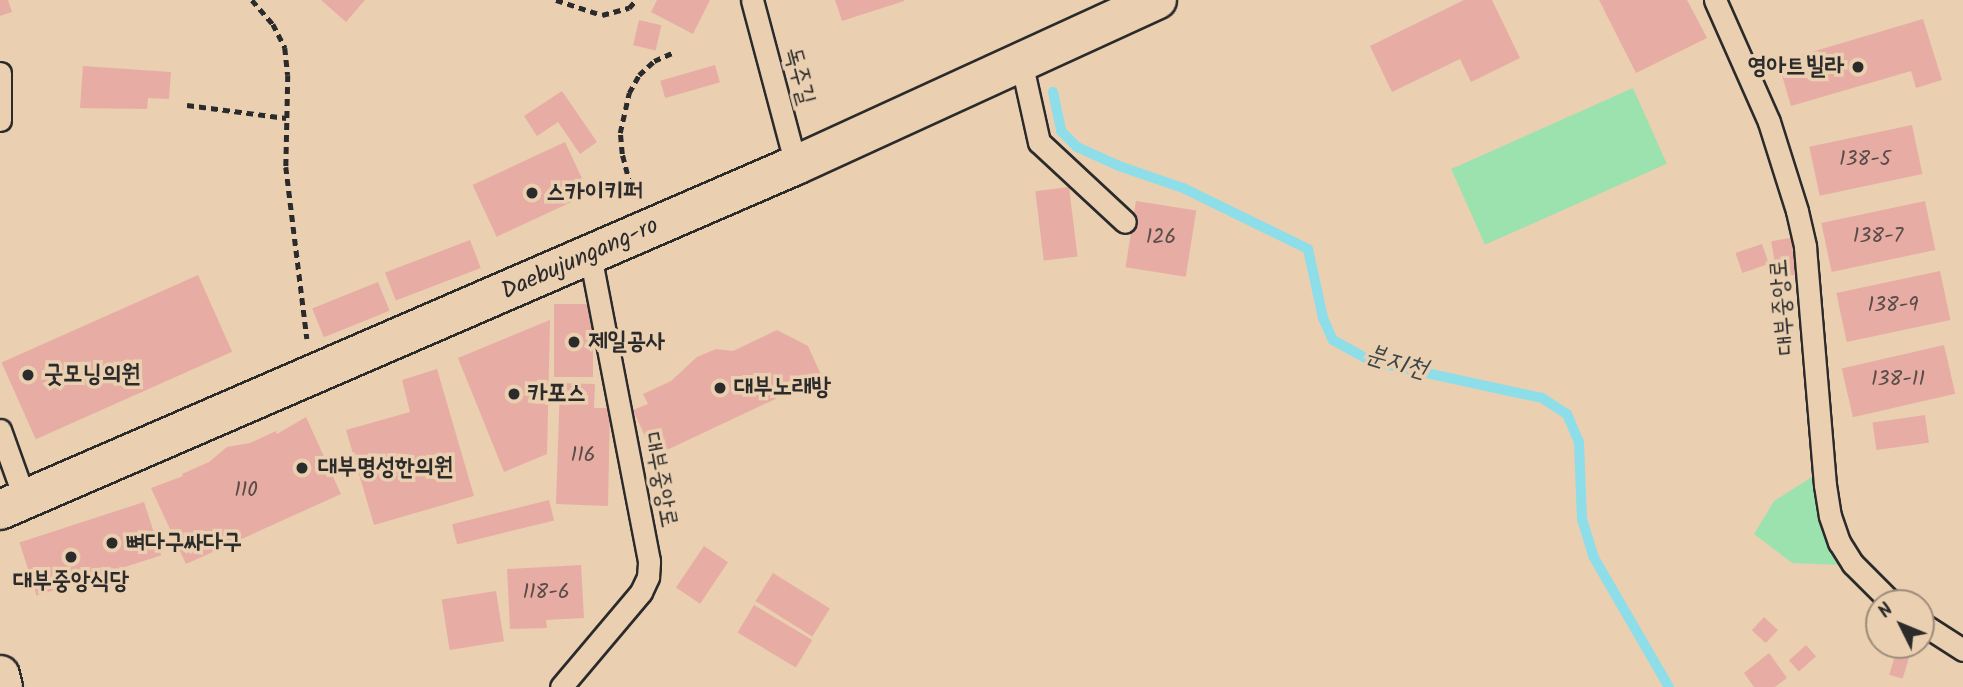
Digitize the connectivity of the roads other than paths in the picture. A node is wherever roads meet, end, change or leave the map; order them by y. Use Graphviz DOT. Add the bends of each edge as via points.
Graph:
graph roads {
  1 [pos="752,0"];
  2 [pos="1157,0"];
  3 [pos="1715,0"];
  4 [pos="1021,61"];
  5 [pos="0,72"];
  6 [pos="0,108"];
  7 [pos="796,165"];
  8 [pos="1125,222"];
  9 [pos="590,254"];
  10 [pos="0,430"];
  11 [pos="13,505"];
  12 [pos="1878,589"];
  13 [pos="1935,632"];
  14 [pos="1963,650"];
  15 [pos="0,675"];
  16 [pos="3,687"];
  17 [pos="561,687"];
  1 -- 7 [label="lane, 독주길"];
  2 -- 4 [label="street, Daebujungang-ro"];
  3 -- 12 [label="lane, 대부중앙로" via="1769,122 1797,211 1805,247 1830,516 1853,564"];
  4 -- 7 [label="street, Daebujungang-ro"];
  4 -- 8 [label="lane" via="1039,142"];
  5 -- 6 [label="lane"];
  7 -- 9 [label="street, Daebujungang-ro"];
  9 -- 11 [label="street, Daebujungang-ro"];
  9 -- 17 [label="lane, 대부중앙로" via="649,561 648,577 641,592"];
  10 -- 11 [label="lane"];
  13 -- 14 [label="lane"];
  15 -- 16 [label="street"];
}
